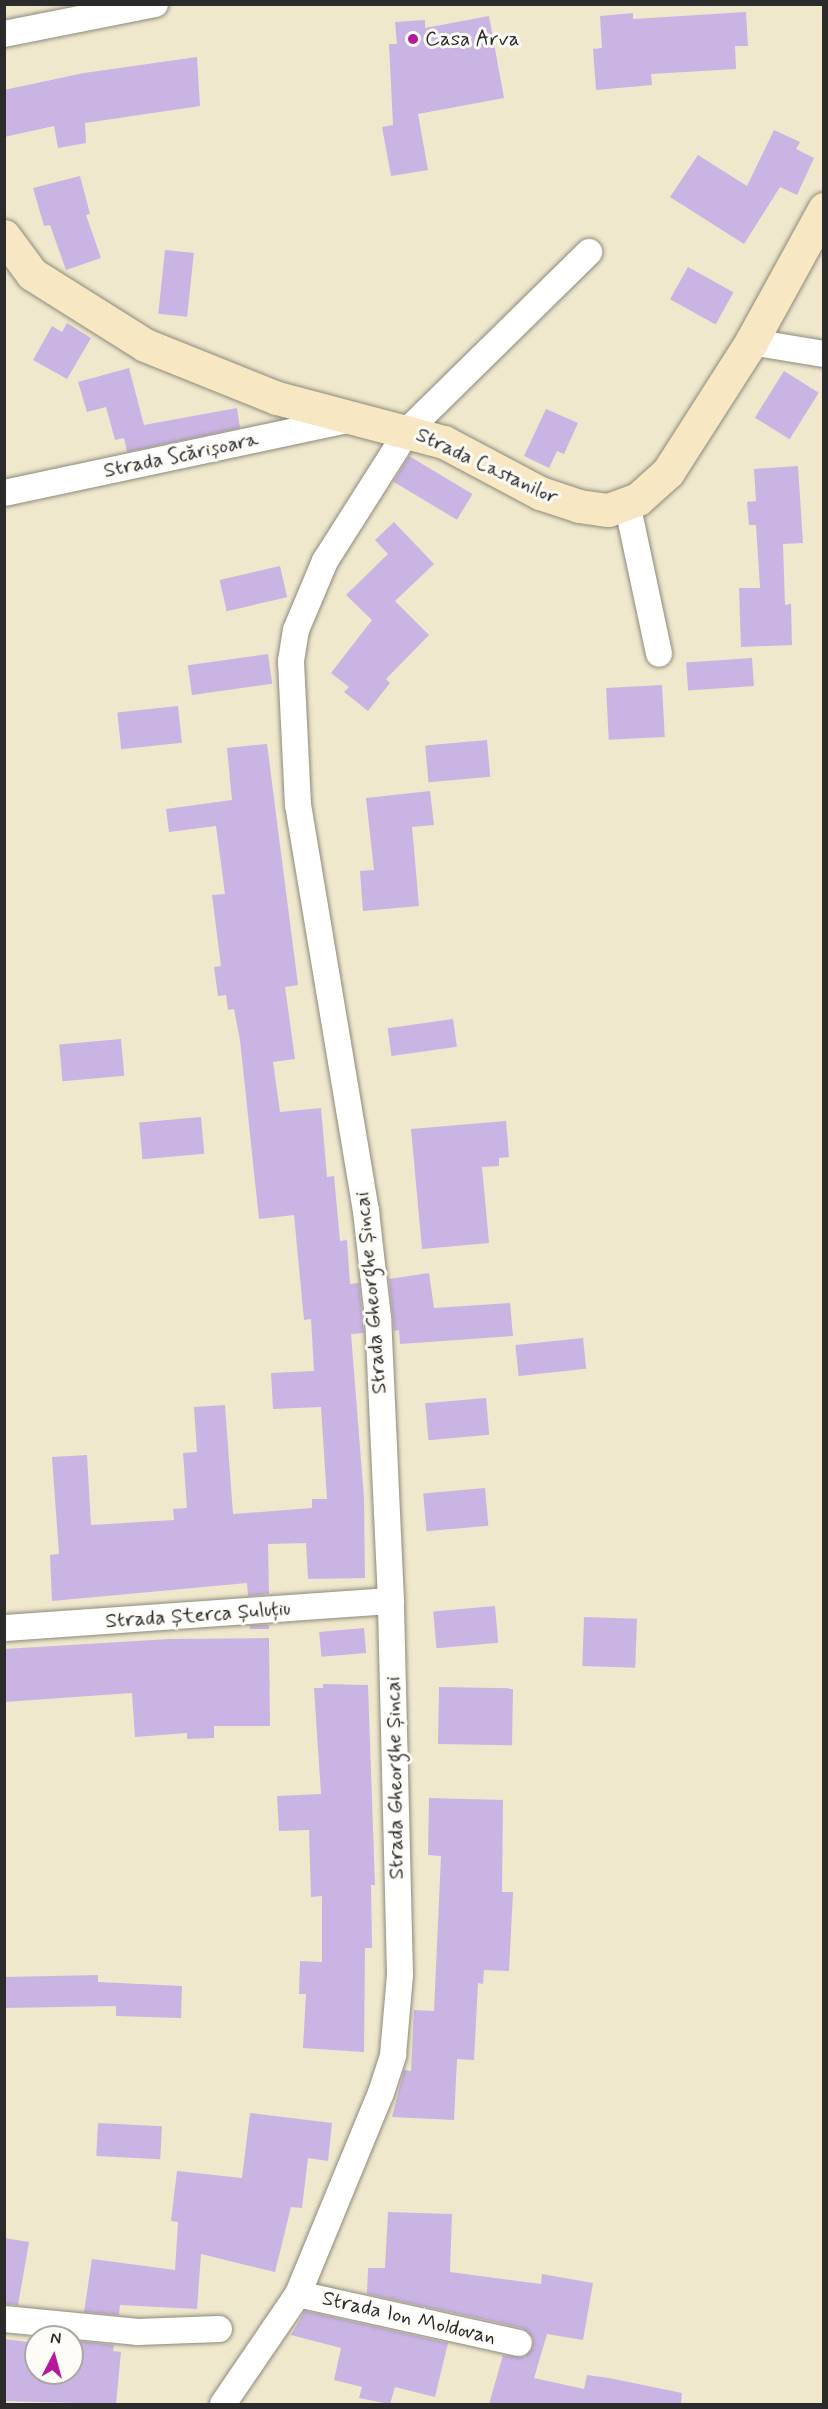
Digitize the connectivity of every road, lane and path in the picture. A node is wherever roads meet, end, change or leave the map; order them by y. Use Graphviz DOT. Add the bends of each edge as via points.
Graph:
graph roads {
  1 [pos="154,4"];
  2 [pos="4,34"];
  3 [pos="824,209"];
  4 [pos="4,236"];
  5 [pos="589,252"];
  6 [pos="751,342"];
  7 [pos="824,354"];
  8 [pos="358,418"];
  9 [pos="408,429"];
  10 [pos="4,493"];
  11 [pos="627,503"];
  12 [pos="659,654"];
  13 [pos="391,1601"];
  14 [pos="4,1628"];
  15 [pos="298,2294"];
  16 [pos="4,2319"];
  17 [pos="219,2329"];
  18 [pos="519,2343"];
  19 [pos="223,2404"];
  1 -- 2 [label="street"];
  3 -- 6 [label="street, Strada Castanilor"];
  4 -- 8 [label="street, Strada Castanilor" via="32,274 145,345 277,398"];
  5 -- 9 [label="street, Strada Gheorghe Șincai"];
  6 -- 7 [label="street"];
  6 -- 11 [label="street, Strada Castanilor" via="668,472 638,499"];
  8 -- 9 [label="street, Strada Castanilor"];
  8 -- 10 [label="street, Strada Scărișoara"];
  9 -- 11 [label="street, Strada Castanilor" via="444,442 540,493 579,506 608,510"];
  9 -- 13 [label="street, Strada Gheorghe Șincai" via="326,561 296,630 291,661 298,805 371,1258"];
  11 -- 12 [label="street"];
  13 -- 14 [label="street, Strada Șterca Șuluțiu"];
  13 -- 15 [label="street, Strada Gheorghe Șincai" via="400,1975 393,2055"];
  15 -- 18 [label="street, Strada Ion Moldovan"];
  15 -- 19 [label="street, Strada Gheorghe Șincai"];
  16 -- 17 [label="street" via="138,2332"];
}
